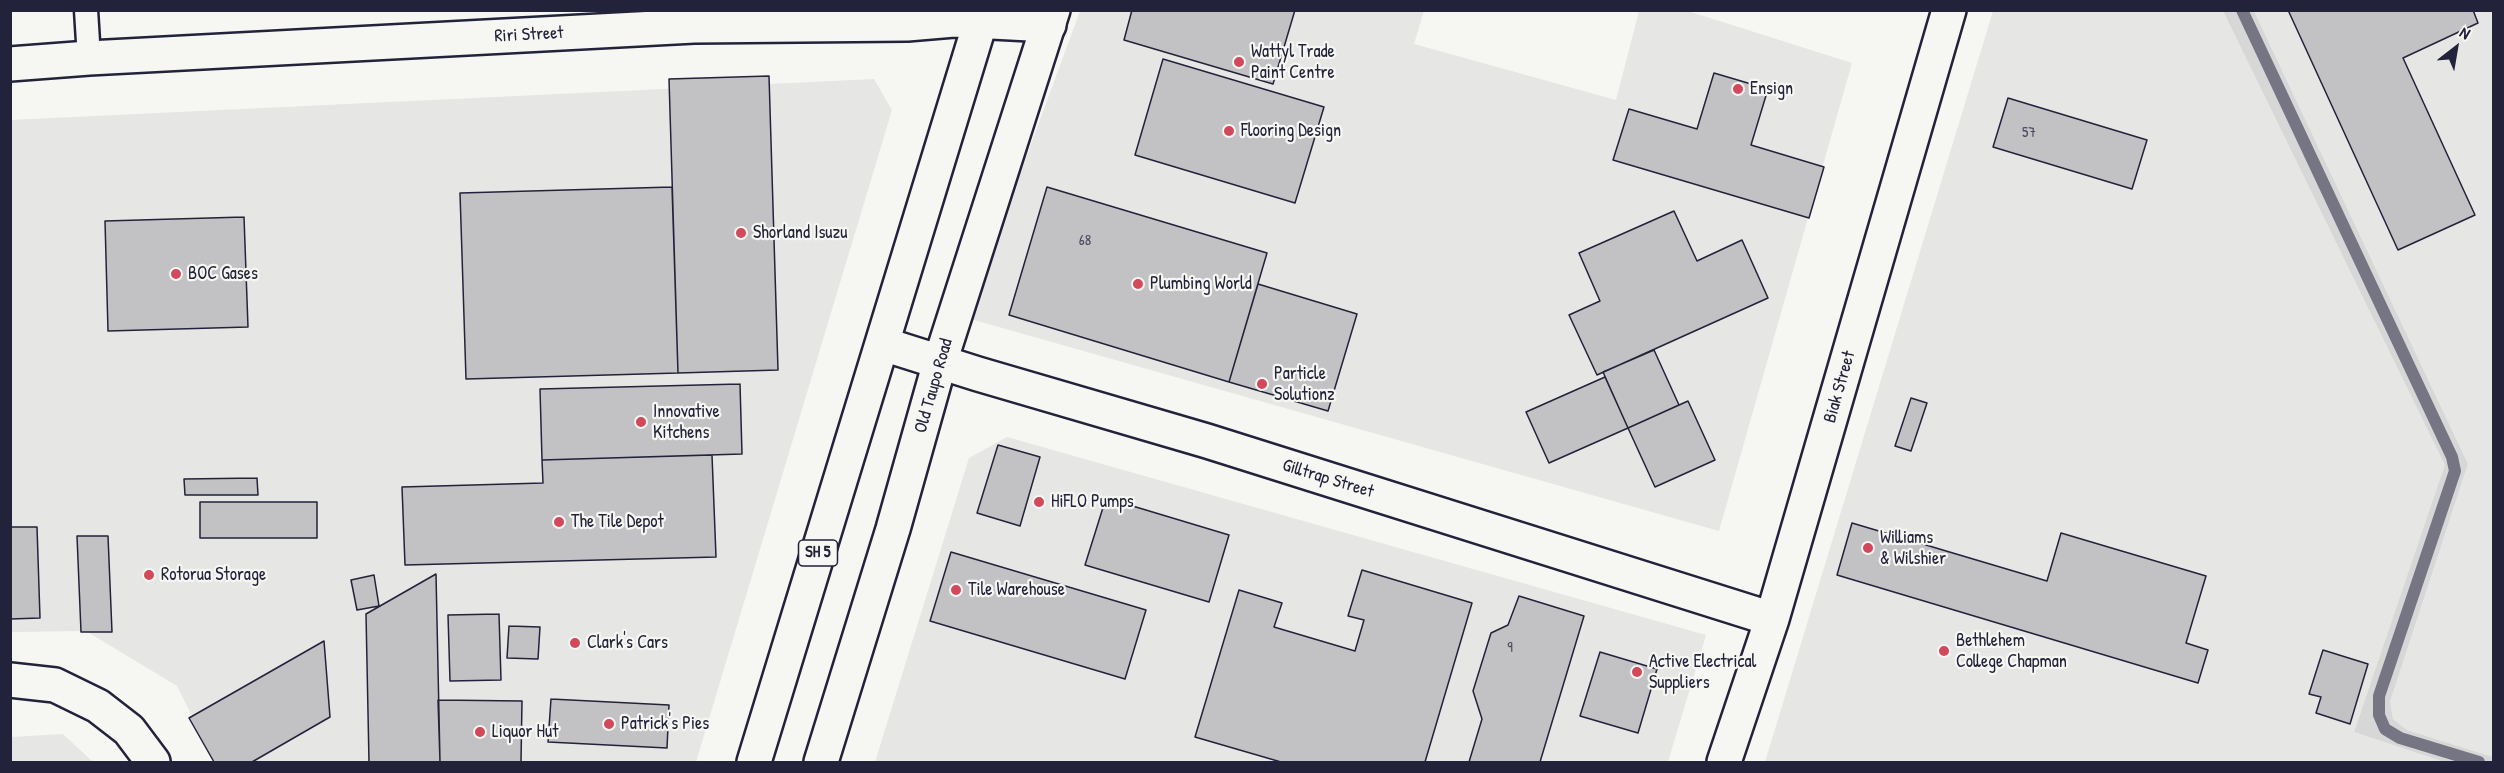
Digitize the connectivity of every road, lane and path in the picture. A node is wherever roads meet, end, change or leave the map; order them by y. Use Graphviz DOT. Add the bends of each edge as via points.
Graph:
graph roads {
  1 [pos="86,10"];
  2 [pos="1949,10"];
  3 [pos="982,16"];
  4 [pos="1051,18"];
  5 [pos="89,58"];
  6 [pos="10,64"];
  7 [pos="883,344"];
  8 [pos="940,362"];
  9 [pos="1772,619"];
  10 [pos="10,680"];
  11 [pos="153,762"];
  12 [pos="754,762"];
  13 [pos="820,762"];
  14 [pos="1724,762"];
  1 -- 5 [label="lane"];
  2 -- 9 [label="main road, Biak Street"];
  3 -- 4 [label="main road, Riri Street"];
  3 -- 5 [label="main road, Riri Street" via="908,24 694,26"];
  3 -- 7 [label="main road, SH 5"];
  4 -- 8 [label="main road, Old Taupo Road"];
  5 -- 6 [label="main road, Riri Street"];
  7 -- 8 [label="main road, Gilltrap Street"];
  7 -- 12 [label="main road, SH 5"];
  8 -- 9 [label="main road, Gilltrap Street" via="1206,441"];
  8 -- 13 [label="main road, Old Taupo Road"];
  9 -- 14 [label="main road, Biak Street"];
  10 -- 11 [label="main road" via="55,686 98,706 129,730"];
}
